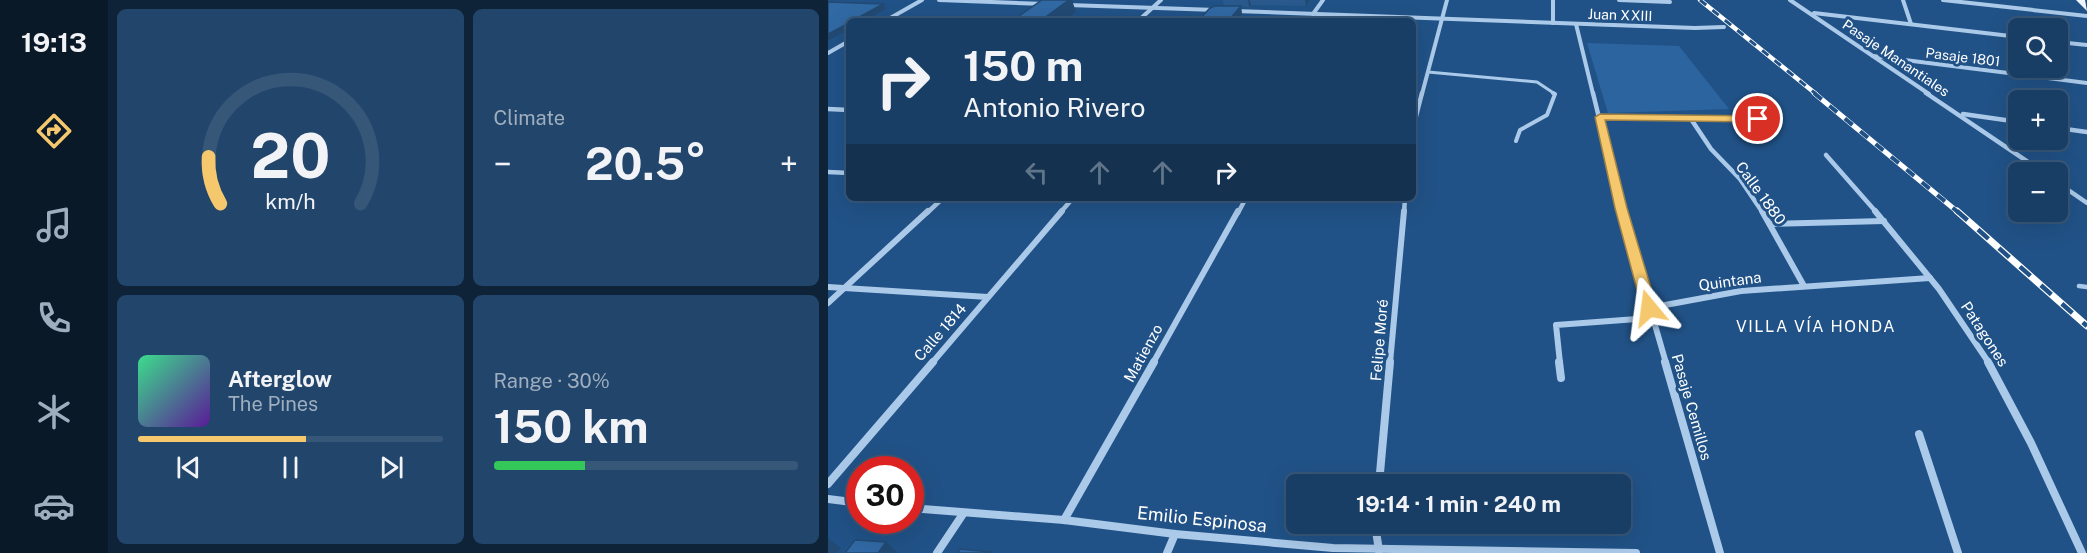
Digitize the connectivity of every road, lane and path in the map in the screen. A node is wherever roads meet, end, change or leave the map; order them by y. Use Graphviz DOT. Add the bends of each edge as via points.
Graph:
graph roads {
  1 [pos="922,0"];
  2 [pos="939,0"];
  3 [pos="1086,0"];
  4 [pos="1161,0"];
  5 [pos="1323,0"];
  6 [pos="1447,0"];
  7 [pos="1553,0"];
  8 [pos="1619,0"];
  9 [pos="1790,0"];
  10 [pos="1903,0"];
  11 [pos="1943,0"];
  12 [pos="2080,0"];
  13 [pos="1670,2"];
  14 [pos="1056,4"];
  15 [pos="1068,5"];
  16 [pos="1080,5"];
  17 [pos="1153,8"];
  18 [pos="2087,9"];
  19 [pos="1222,11"];
  20 [pos="1234,11"];
  21 [pos="1811,13"];
  22 [pos="1313,14"];
  23 [pos="2087,15"];
  24 [pos="890,18"];
  25 [pos="1141,18"];
  26 [pos="1442,19"];
  27 [pos="1553,23"];
  28 [pos="1576,24"];
  29 [pos="1911,24"];
  30 [pos="1724,27"];
  31 [pos="2008,36"];
  32 [pos="846,43"];
  33 [pos="2068,43"];
  34 [pos="2087,45"];
  35 [pos="828,53"];
  36 [pos="1872,56"];
  37 [pos="1428,72"];
  38 [pos="2087,83"];
  39 [pos="829,110"];
  40 [pos="846,110"];
  41 [pos="1960,114"];
  42 [pos="1416,117"];
  43 [pos="1600,117"];
  44 [pos="1691,119"];
  45 [pos="1758,119"];
  46 [pos="2008,121"];
  47 [pos="2068,129"];
  48 [pos="2087,132"];
  49 [pos="1516,141"];
  50 [pos="1826,155"];
  51 [pos="2029,162"];
  52 [pos="828,172"];
  53 [pos="846,173"];
  54 [pos="2068,190"];
  55 [pos="940,201"];
  56 [pos="1070,201"];
  57 [pos="1244,201"];
  58 [pos="1405,201"];
  59 [pos="2087,203"];
  60 [pos="1884,221"];
  61 [pos="1770,224"];
  62 [pos="1930,278"];
  63 [pos="1804,286"];
  64 [pos="2079,286"];
  65 [pos="828,287"];
  66 [pos="2087,287"];
  67 [pos="845,288"];
  68 [pos="988,297"];
  69 [pos="828,303"];
  70 [pos="1649,308"];
  71 [pos="1561,378"];
  72 [pos="1919,434"];
  73 [pos="1380,474"];
  74 [pos="828,484"];
  75 [pos="828,499"];
  76 [pos="846,501"];
  77 [pos="924,510"];
  78 [pos="963,514"];
  79 [pos="1064,520"];
  80 [pos="1175,534"];
  81 [pos="1377,534"];
  82 [pos="1380,551"];
  83 [pos="937,553"];
  84 [pos="1167,553"];
  85 [pos="1612,553"];
  86 [pos="1636,553"];
  87 [pos="1720,553"];
  88 [pos="1958,553"];
  89 [pos="2082,553"];
  1 -- 24 [label="street"];
  2 -- 14 [label="street"];
  3 -- 16 [label="street"];
  4 -- 17 [label="street"];
  5 -- 22 [label="street"];
  6 -- 26 [label="street"];
  7 -- 27 [label="street"];
  8 -- 13 [label="street"];
  9 -- 21 [label="street, Pasaje Manantiales"];
  10 -- 29 [label="street"];
  11 -- 23 [label="street"];
  12 -- 18 [label="main road"];
  15 -- 16 [label="street"];
  16 -- 17 [label="street"];
  17 -- 19 [label="street"];
  17 -- 25 [label="street"];
  20 -- 22 [label="street, Juan XXIII"];
  21 -- 29 [label="street"];
  21 -- 36 [label="street, Pasaje Manantiales"];
  22 -- 26 [label="street, Juan XXIII"];
  26 -- 27 [label="street, Juan XXIII"];
  26 -- 37 [label="street"];
  27 -- 28 [label="street, Juan XXIII"];
  28 -- 30 [label="street, Juan XXIII"];
  28 -- 43 [label="street, Pasaje Cemillos"];
  29 -- 31 [label="street"];
  32 -- 35 [label="street"];
  33 -- 34 [label="street"];
  36 -- 38 [label="street, Pasaje 1801"];
  36 -- 41 [label="street, Pasaje Manantiales"];
  37 -- 42 [label="street"];
  37 -- 49 [label="lane" via="1537,82 1555,94 1547,115 1520,130"];
  39 -- 40 [label="street"];
  41 -- 46 [label="street"];
  41 -- 51 [label="street, Pasaje Manantiales"];
  43 -- 44 [label="street"];
  43 -- 70 [label="street, Pasaje Cemillos"];
  44 -- 45 [label="street"];
  44 -- 61 [label="street, Calle 1880" via="1711,149 1740,179"];
  47 -- 48 [label="street"];
  50 -- 60 [label="street, Patagones"];
  52 -- 53 [label="street"];
  54 -- 59 [label="street"];
  55 -- 67 [label="street"];
  56 -- 68 [label="street, Calle 1814"];
  57 -- 79 [label="street, Matienzo"];
  58 -- 73 [label="street, Felipe Moré"];
  60 -- 61 [label="street"];
  60 -- 62 [label="street, Patagones"];
  61 -- 63 [label="street, Calle 1880"];
  62 -- 63 [label="street, Quintana"];
  62 -- 89 [label="street, Patagones" via="2004,388"];
  63 -- 70 [label="street, Quintana" via="1741,291"];
  64 -- 66 [label="lane"];
  65 -- 67 [label="street"];
  67 -- 68 [label="street"];
  67 -- 69 [label="street"];
  68 -- 74 [label="street, Calle 1814"];
  70 -- 71 [label="street, Quintana" via="1637,319 1556,325"];
  70 -- 87 [label="street, Pasaje Cemillos"];
  72 -- 88 [label="street"];
  75 -- 76 [label="street"];
  77 -- 78 [label="street, Emilio Espinosa"];
  78 -- 79 [label="street, Emilio Espinosa"];
  78 -- 83 [label="street"];
  79 -- 80 [label="street, Emilio Espinosa"];
  80 -- 82 [label="street, Emilio Espinosa"];
  80 -- 84 [label="street"];
  81 -- 82 [label="street"];
  82 -- 85 [label="street, Emilio Espinosa"];
  85 -- 86 [label="street, Emilio Espinosa"];
}
